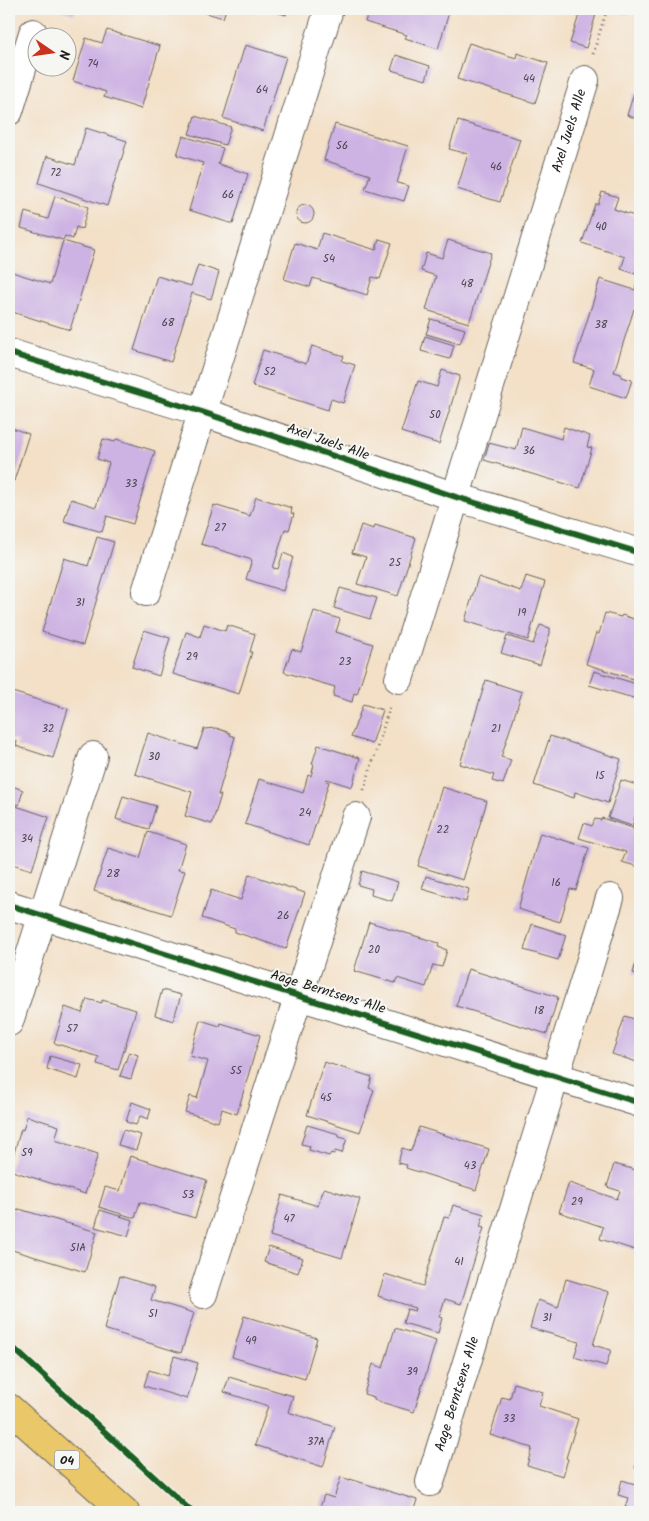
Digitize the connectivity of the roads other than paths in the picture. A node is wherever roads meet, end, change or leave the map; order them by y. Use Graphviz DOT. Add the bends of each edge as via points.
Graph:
graph roads {
  1 [pos="329,9"];
  2 [pos="28,47"];
  3 [pos="585,80"];
  4 [pos="9,111"];
  5 [pos="9,353"];
  6 [pos="202,412"];
  7 [pos="456,497"];
  8 [pos="640,553"];
  9 [pos="146,592"];
  10 [pos="399,679"];
  11 [pos="93,756"];
  12 [pos="356,817"];
  13 [pos="610,898"];
  14 [pos="9,905"];
  15 [pos="41,916"];
  16 [pos="298,996"];
  17 [pos="9,1022"];
  18 [pos="555,1077"];
  19 [pos="640,1103"];
  20 [pos="202,1294"];
  21 [pos="9,1408"];
  22 [pos="430,1482"];
  23 [pos="124,1512"];
  1 -- 6 [label="street"];
  2 -- 4 [label="street"];
  3 -- 7 [label="street, Axel Juels Alle"];
  5 -- 6 [label="street, Axel Juels Alle"];
  6 -- 7 [label="street, Axel Juels Alle"];
  6 -- 9 [label="street"];
  7 -- 8 [label="street, Axel Juels Alle"];
  7 -- 10 [label="street, Axel Juels Alle"];
  11 -- 15 [label="street"];
  12 -- 16 [label="street, Aage Berntsens Alle"];
  13 -- 18 [label="street, Aage Berntsens Alle"];
  14 -- 15 [label="street, Aage Berntsens Alle"];
  15 -- 16 [label="street, Aage Berntsens Alle"];
  15 -- 17 [label="street"];
  16 -- 18 [label="street, Aage Berntsens Alle"];
  16 -- 20 [label="street, Aage Berntsens Alle"];
  18 -- 19 [label="street, Aage Berntsens Alle"];
  18 -- 22 [label="street, Aage Berntsens Alle"];
  21 -- 23 [label="main road, O4"];
}
